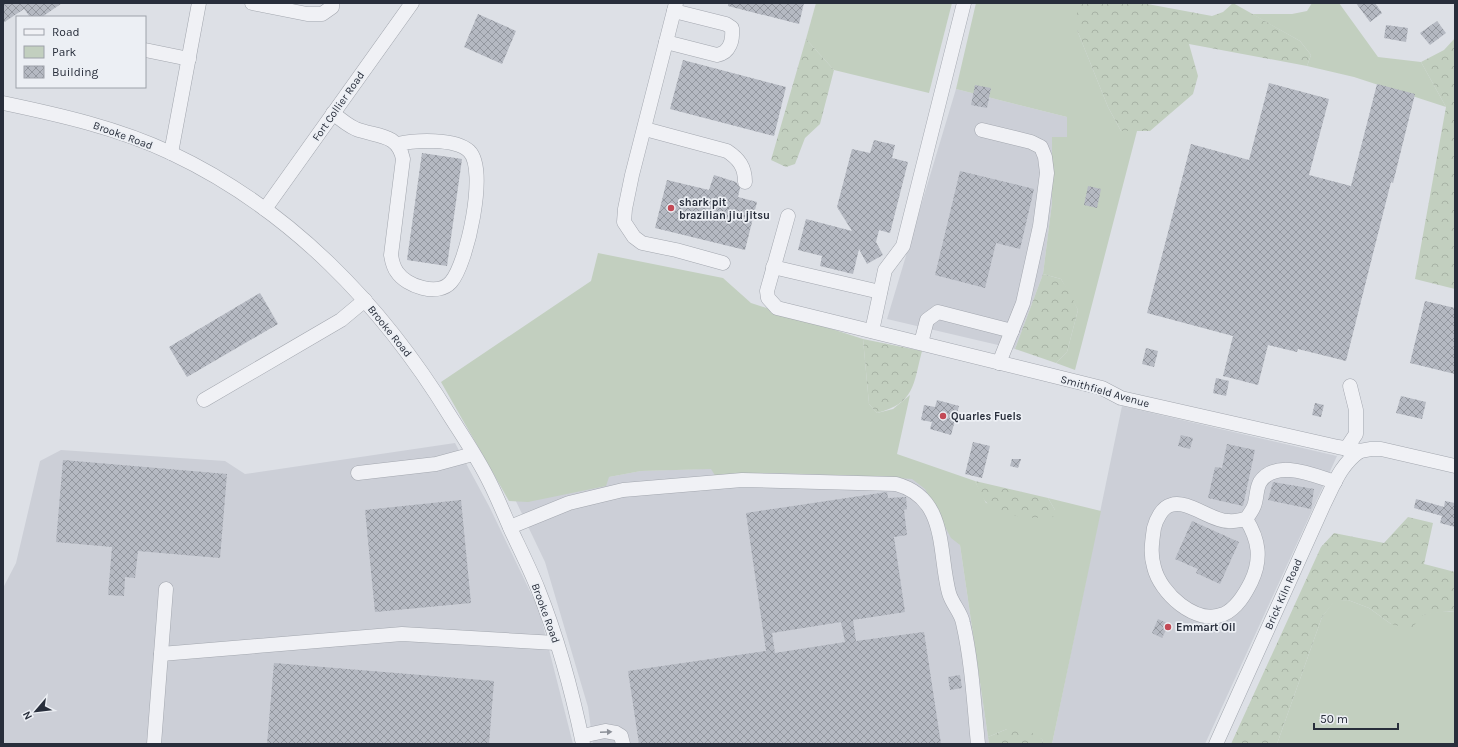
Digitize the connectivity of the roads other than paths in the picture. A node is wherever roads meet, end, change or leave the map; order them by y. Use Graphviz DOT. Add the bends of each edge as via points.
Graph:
graph roads {
  1 [pos="199,3"];
  2 [pos="256,3"];
  3 [pos="332,3"];
  4 [pos="412,3"];
  5 [pos="964,3"];
  6 [pos="675,7"];
  7 [pos="299,8"];
  8 [pos="666,42"];
  9 [pos="146,50"];
  10 [pos="189,59"];
  11 [pos="3,103"];
  12 [pos="333,113"];
  13 [pos="645,129"];
  14 [pos="982,130"];
  15 [pos="398,144"];
  16 [pos="171,153"];
  17 [pos="745,182"];
  18 [pos="265,210"];
  19 [pos="788,216"];
  20 [pos="723,263"];
  21 [pos="773,267"];
  22 [pos="880,292"];
  23 [pos="365,300"];
  24 [pos="872,331"];
  25 [pos="1012,331"];
  26 [pos="921,343"];
  27 [pos="999,363"];
  28 [pos="1350,386"];
  29 [pos="204,400"];
  30 [pos="1353,450"];
  31 [pos="474,454"];
  32 [pos="1455,466"];
  33 [pos="358,473"];
  34 [pos="1335,482"];
  35 [pos="1246,519"];
  36 [pos="510,527"];
  37 [pos="166,589"];
  38 [pos="556,642"];
  39 [pos="161,654"];
  40 [pos="583,740"];
  41 [pos="154,744"];
  42 [pos="623,744"];
  43 [pos="978,744"];
  44 [pos="1216,744"];
  1 -- 10 [label="street"];
  2 -- 7 [label="street"];
  3 -- 7 [label="street" via="332,7 322,14"];
  4 -- 12 [label="street, Fort Collier Road"];
  5 -- 22 [label="street" via="903,246 885,270"];
  6 -- 8 [label="street"];
  6 -- 8 [label="street" via="726,24 732,28 733,35 729,47 723,54 717,55"];
  8 -- 13 [label="street"];
  9 -- 10 [label="street"];
  10 -- 16 [label="street"];
  11 -- 16 [label="street, Brooke Road" via="62,115"];
  12 -- 15 [label="street" via="356,129"];
  12 -- 18 [label="street, Fort Collier Road"];
  13 -- 17 [label="street" via="727,151 741,163"];
  13 -- 20 [label="street" via="625,209 624,222 628,230 642,243"];
  14 -- 25 [label="street" via="1031,142 1041,148 1048,173 1040,226 1023,303"];
  15 -- 15 [label="street" via="412,141 444,142 470,152 475,163 477,183 464,253 450,284 442,287 433,289 411,285 397,273 393,264 391,255 403,159"];
  16 -- 18 [label="street, Brooke Road" via="236,189"];
  18 -- 23 [label="street, Brooke Road" via="312,247"];
  19 -- 21 [label="street, Smithfield Avenue"];
  21 -- 22 [label="street"];
  21 -- 24 [label="street, Smithfield Avenue" via="767,291 768,298 777,308"];
  22 -- 24 [label="street"];
  23 -- 29 [label="street" via="341,320"];
  23 -- 31 [label="street, Brooke Road" via="405,348"];
  24 -- 26 [label="street, Smithfield Avenue"];
  25 -- 26 [label="street" via="938,312 927,320"];
  25 -- 27 [label="street"];
  26 -- 27 [label="street, Smithfield Avenue"];
  27 -- 30 [label="street, Smithfield Avenue" via="1102,388 1121,398"];
  28 -- 30 [label="street, Brick Kiln Road" via="1356,410"];
  30 -- 32 [label="street, Smithfield Avenue" via="1381,449"];
  30 -- 34 [label="street, Brick Kiln Road"];
  31 -- 33 [label="street" via="436,464"];
  31 -- 36 [label="street, Brooke Road"];
  34 -- 35 [label="street" via="1294,471 1277,471 1266,476 1259,484 1254,506"];
  34 -- 44 [label="street, Brick Kiln Road"];
  35 -- 35 [label="street" via="1227,522 1180,504 1164,507 1155,523 1151,548 1154,568 1166,592 1189,611 1212,617 1224,614 1236,605 1246,593 1259,558 1258,543"];
  36 -- 38 [label="street, Brooke Road" via="538,590"];
  36 -- 43 [label="street" via="569,503 623,490 742,480 906,486 922,497 929,506 943,545 949,593 963,623"];
  37 -- 39 [label="street"];
  38 -- 39 [label="street" via="402,634"];
  38 -- 40 [label="street, Brooke Road" via="565,666"];
  39 -- 41 [label="street"];
  40 -- 42 [label="street, one-way" via="611,731 621,736"];
}
